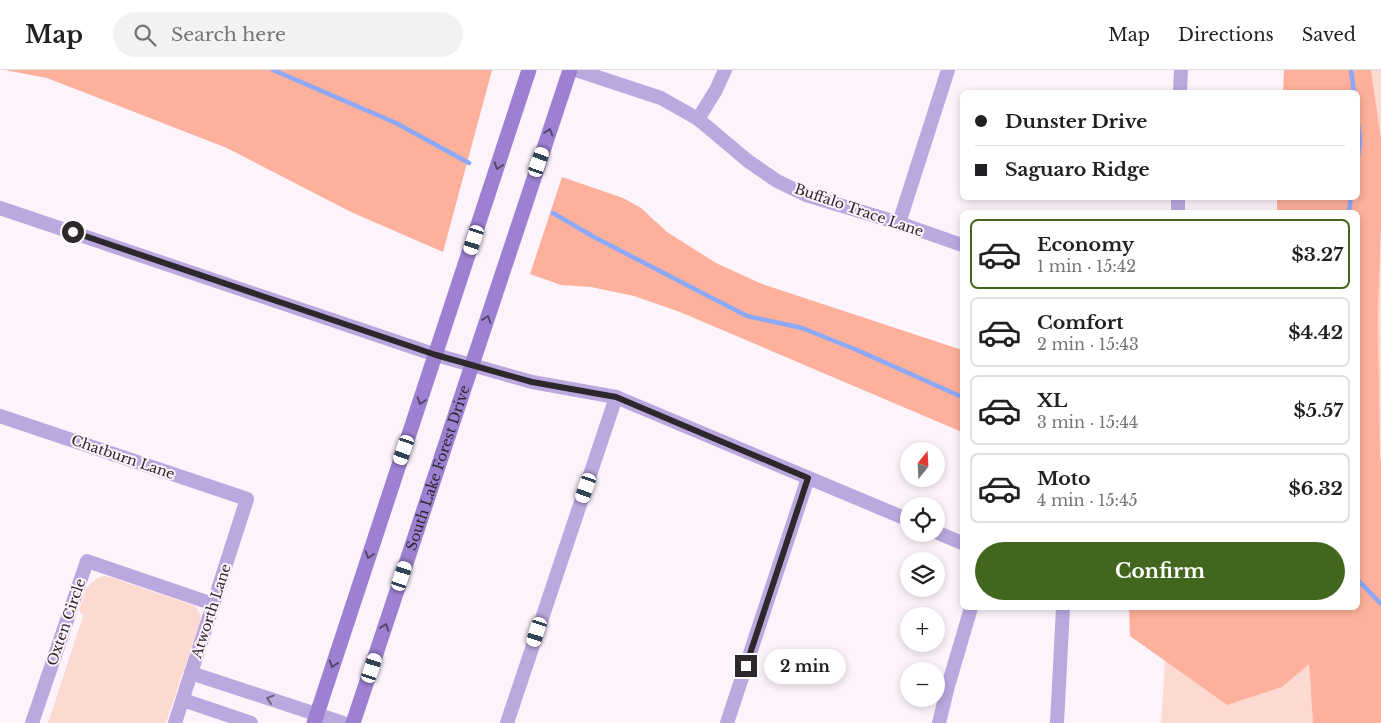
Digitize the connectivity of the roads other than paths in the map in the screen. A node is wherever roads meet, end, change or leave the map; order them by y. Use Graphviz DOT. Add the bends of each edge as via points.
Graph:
graph roads {
  1 [pos="529,70"];
  2 [pos="570,70"];
  3 [pos="576,70"];
  4 [pos="725,70"];
  5 [pos="948,70"];
  6 [pos="1180,70"];
  7 [pos="1180,90"];
  8 [pos="698,119"];
  9 [pos="0,208"];
  10 [pos="899,223"];
  11 [pos="960,244"];
  12 [pos="436,355"];
  13 [pos="472,366"];
  14 [pos="616,397"];
  15 [pos="0,416"];
  16 [pos="808,478"];
  17 [pos="247,499"];
  18 [pos="900,516"];
  19 [pos="945,536"];
  20 [pos="960,542"];
  21 [pos="213,604"];
  22 [pos="970,610"];
  23 [pos="1063,610"];
  24 [pos="191,673"];
  25 [pos="183,700"];
  26 [pos="315,719"];
  27 [pos="32,723"];
  28 [pos="175,723"];
  29 [pos="251,723"];
  30 [pos="343,723"];
  31 [pos="353,723"];
  32 [pos="506,723"];
  33 [pos="727,723"];
  34 [pos="939,723"];
  35 [pos="1057,723"];
  1 -- 12 [label="main road, one-way"];
  13 -- 2 [label="main road, South Lake Forest Drive, one-way"];
  3 -- 8 [label="street, Buffalo Trace Lane" via="661,98"];
  4 -- 8 [label="street"];
  5 -- 10 [label="street"];
  6 -- 7 [label="street"];
  8 -- 10 [label="street, Buffalo Trace Lane" via="777,181 806,195"];
  9 -- 12 [label="street"];
  10 -- 11 [label="street, Buffalo Trace Lane"];
  12 -- 13 [label="street"];
  12 -- 26 [label="main road, one-way"];
  13 -- 14 [label="street" via="532,382"];
  31 -- 13 [label="main road, South Lake Forest Drive, one-way"];
  14 -- 16 [label="street"];
  14 -- 32 [label="street"];
  15 -- 17 [label="street, Chatburn Lane"];
  16 -- 18 [label="street"];
  16 -- 33 [label="street"];
  17 -- 21 [label="street, Atworth Lane"];
  19 -- 20 [label="street"];
  21 -- 24 [label="street, Atworth Lane"];
  21 -- 27 [label="street, Oxten Circle" via="87,562"];
  22 -- 34 [label="street"];
  23 -- 35 [label="street"];
  24 -- 25 [label="street, Atworth Lane"];
  26 -- 24 [label="street, one-way"];
  25 -- 28 [label="street, Atworth Lane"];
  25 -- 29 [label="street"];
  26 -- 30 [label="street"];
}
